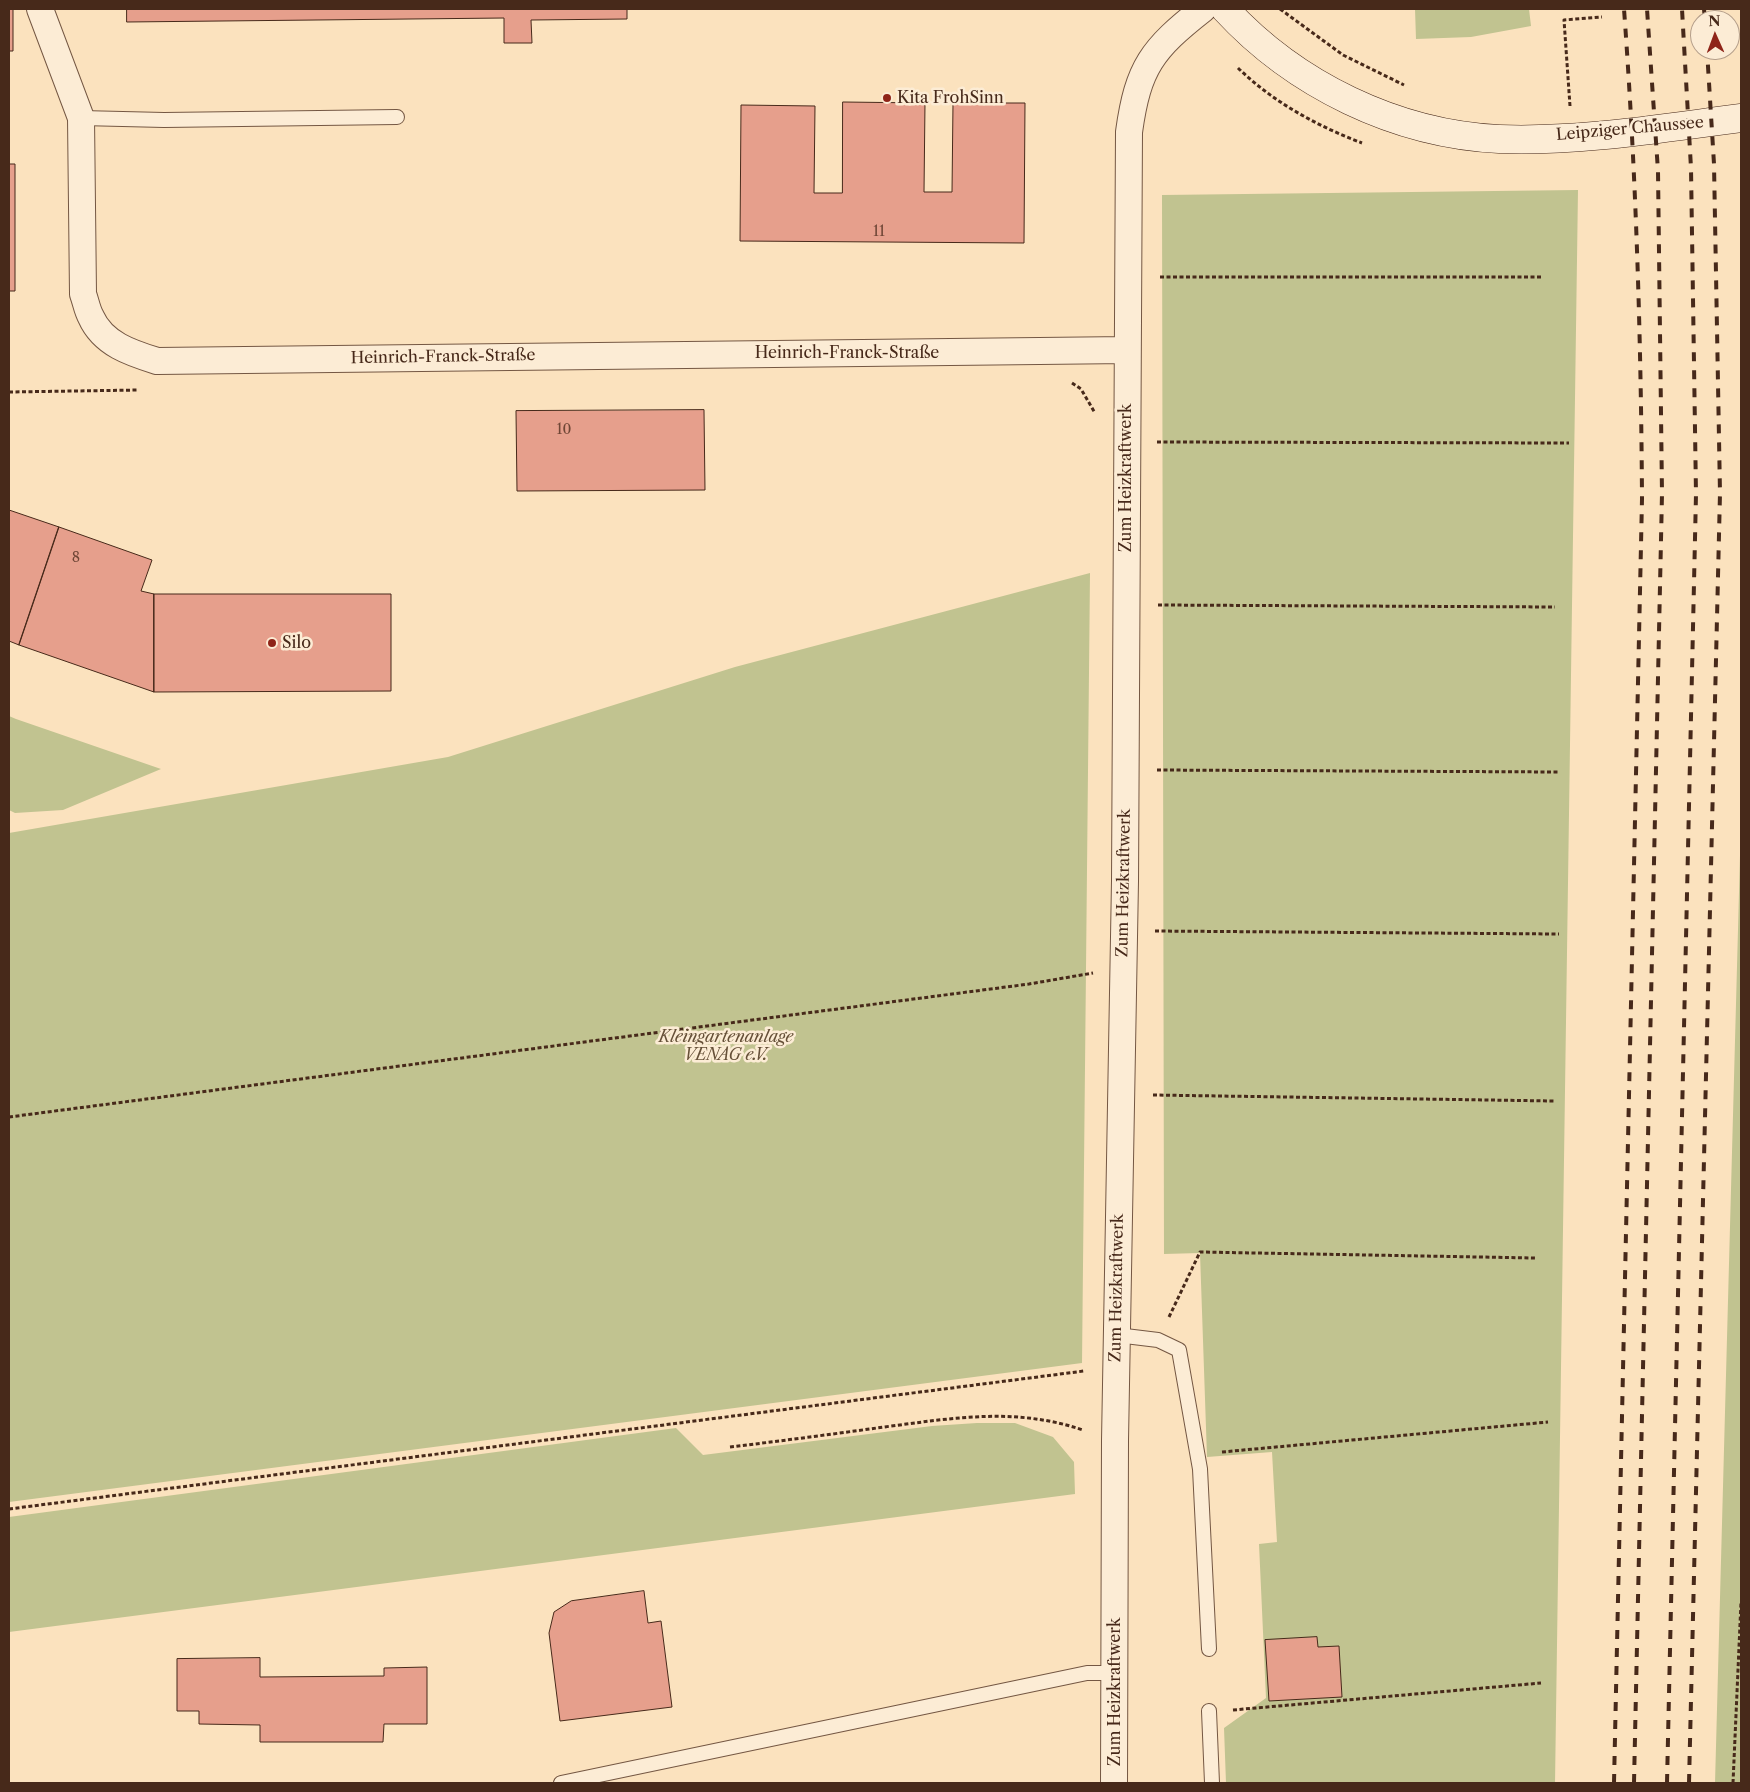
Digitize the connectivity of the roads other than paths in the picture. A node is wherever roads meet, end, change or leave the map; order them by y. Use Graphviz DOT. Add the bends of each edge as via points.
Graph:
graph roads {
  1 [pos="40,9"];
  2 [pos="1203,9"];
  3 [pos="1225,9"];
  4 [pos="81,118"];
  5 [pos="397,118"];
  6 [pos="1741,118"];
  7 [pos="1127,350"];
  8 [pos="1116,1335"];
  9 [pos="1210,1649"];
  10 [pos="1116,1673"];
  11 [pos="1209,1711"];
  12 [pos="561,1783"];
  13 [pos="1114,1783"];
  14 [pos="1212,1783"];
  1 -- 4 [label="street, Heinrich-Franck-Straße"];
  2 -- 7 [label="street, Zum Heizkraftwerk" via="1164,43 1150,60 1134,96 1129,132"];
  3 -- 6 [label="main road, Leipziger Chaussee" via="1259,43 1320,85 1355,104 1442,132 1500,138 1596,136"];
  4 -- 5 [label="lane"];
  4 -- 7 [label="street, Heinrich-Franck-Straße" via="83,294 91,318 104,334 122,350 157,361"];
  7 -- 8 [label="street, Zum Heizkraftwerk" via="1123,972"];
  8 -- 9 [label="lane" via="1158,1340 1179,1350 1198,1455"];
  8 -- 10 [label="street, Zum Heizkraftwerk"];
  10 -- 12 [label="lane" via="1087,1673"];
  10 -- 13 [label="street, Zum Heizkraftwerk"];
  11 -- 14 [label="lane"];
}
